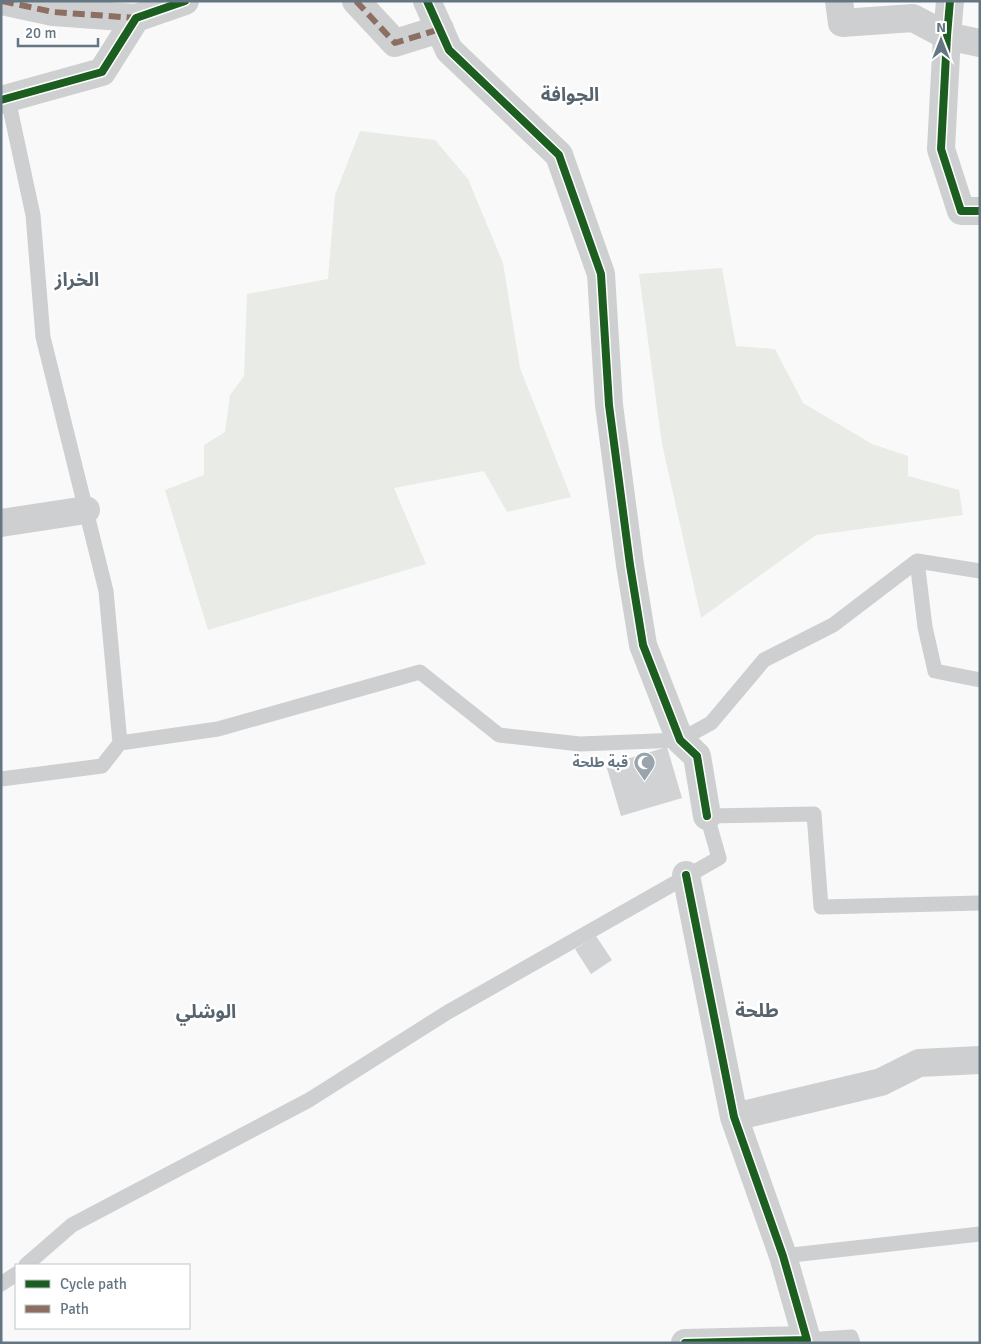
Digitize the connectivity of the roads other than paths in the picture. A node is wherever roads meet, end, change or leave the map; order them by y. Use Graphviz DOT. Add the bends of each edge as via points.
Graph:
graph roads {
  1 [pos="2,1"];
  2 [pos="185,1"];
  3 [pos="356,1"];
  4 [pos="427,1"];
  5 [pos="839,1"];
  6 [pos="950,1"];
  7 [pos="136,18"];
  8 [pos="440,29"];
  9 [pos="947,36"];
  10 [pos="980,44"];
  11 [pos="5,100"];
  12 [pos="980,210"];
  13 [pos="86,510"];
  14 [pos="1,523"];
  15 [pos="917,561"];
  16 [pos="980,571"];
  17 [pos="980,680"];
  18 [pos="680,740"];
  19 [pos="120,742"];
  20 [pos="1,779"];
  21 [pos="708,816"];
  22 [pos="686,875"];
  23 [pos="980,903"];
  24 [pos="980,1060"];
  25 [pos="734,1117"];
  26 [pos="980,1234"];
  27 [pos="783,1256"];
  28 [pos="27,1264"];
  29 [pos="15,1275"];
  30 [pos="1,1284"];
  31 [pos="807,1340"];
  32 [pos="685,1343"];
  33 [pos="853,1343"];
  1 -- 7 [label="street" via="53,12"];
  2 -- 7 [label="street"];
  3 -- 8 [label="street" via="395,43"];
  4 -- 8 [label="street"];
  5 -- 9 [label="street" via="842,23 913,18"];
  6 -- 9 [label="street"];
  7 -- 11 [label="street" via="102,72"];
  8 -- 18 [label="street" via="448,50 559,155 601,274 609,405 643,646"];
  9 -- 10 [label="street"];
  9 -- 12 [label="street" via="941,149 961,210"];
  11 -- 13 [label="lane" via="33,214 43,337"];
  13 -- 14 [label="street"];
  13 -- 19 [label="lane" via="106,591"];
  15 -- 16 [label="lane"];
  15 -- 17 [label="lane" via="925,627 935,672"];
  15 -- 18 [label="lane" via="833,625 764,660 711,723"];
  18 -- 19 [label="lane" via="580,744 500,735 420,672 218,729"];
  18 -- 21 [label="street" via="697,756"];
  19 -- 20 [label="lane" via="102,766"];
  21 -- 22 [label="lane" via="719,858"];
  21 -- 23 [label="lane" via="814,814 821,907"];
  22 -- 25 [label="street"];
  22 -- 28 [label="lane" via="448,1012 308,1100 72,1225"];
  24 -- 25 [label="street" via="919,1063 881,1082"];
  25 -- 27 [label="street"];
  26 -- 27 [label="lane"];
  27 -- 31 [label="street"];
  29 -- 30 [label="lane"];
  31 -- 32 [label="street"];
  31 -- 33 [label="lane" via="851,1337"];
}
